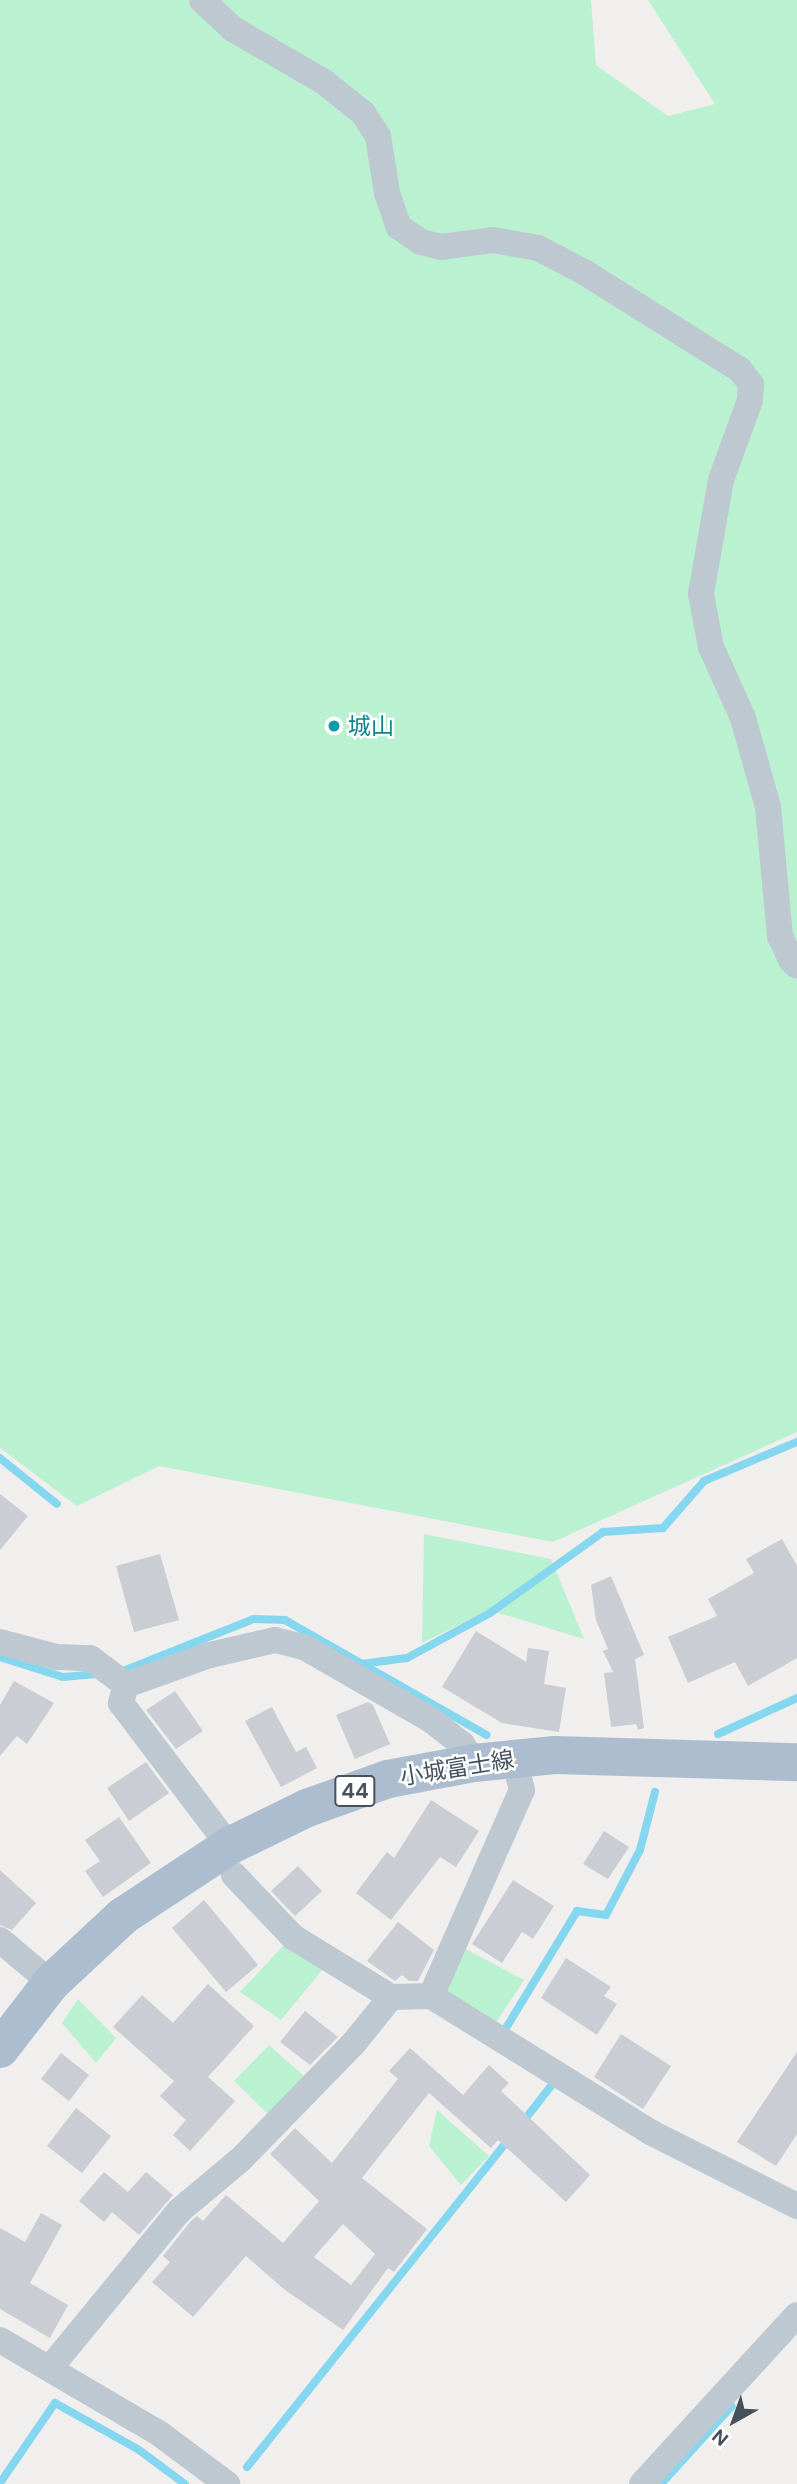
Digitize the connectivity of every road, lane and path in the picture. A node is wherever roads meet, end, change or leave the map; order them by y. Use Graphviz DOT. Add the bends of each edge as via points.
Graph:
graph roads {
  1 [pos="202,0"];
  2 [pos="797,966"];
  3 [pos="0,1642"];
  4 [pos="126,1685"];
  5 [pos="514,1759"];
  6 [pos="797,1762"];
  7 [pos="474,1763"];
  8 [pos="231,1861"];
  9 [pos="0,1940"];
  10 [pos="51,1983"];
  11 [pos="431,1996"];
  12 [pos="391,1997"];
  13 [pos="0,2049"];
  14 [pos="797,2206"];
  15 [pos="797,2315"];
  16 [pos="0,2340"];
  17 [pos="50,2368"];
  18 [pos="227,2484"];
  19 [pos="642,2484"];
  1 -- 2 [label="street" via="233,29 324,82 363,113 378,136 387,193 399,227 421,242 441,247 493,240 538,248 740,370 751,384 750,400 721,480 701,594 711,647 743,718 768,807 780,936"];
  3 -- 4 [label="street" via="58,1657 90,1658"];
  4 -- 7 [label="street" via="210,1655 275,1640 304,1647 431,1720 462,1744"];
  4 -- 8 [label="street" via="121,1703"];
  5 -- 6 [label="main road, 小城富士線 / 44" via="555,1755"];
  5 -- 7 [label="main road, 小城富士線 / 44"];
  5 -- 11 [label="street" via="522,1790"];
  7 -- 8 [label="main road, 小城富士線 / 44" via="388,1779 307,1808"];
  8 -- 10 [label="main road, 小城富士線 / 44" via="123,1916"];
  8 -- 12 [label="street" via="293,1937"];
  9 -- 10 [label="street"];
  10 -- 13 [label="main road, 小城富士線 / 44"];
  11 -- 12 [label="street"];
  11 -- 14 [label="street" via="650,2132"];
  12 -- 17 [label="street" via="241,2159 179,2211"];
  15 -- 19 [label="street"];
  16 -- 17 [label="street"];
  17 -- 18 [label="street" via="160,2434"];
}
